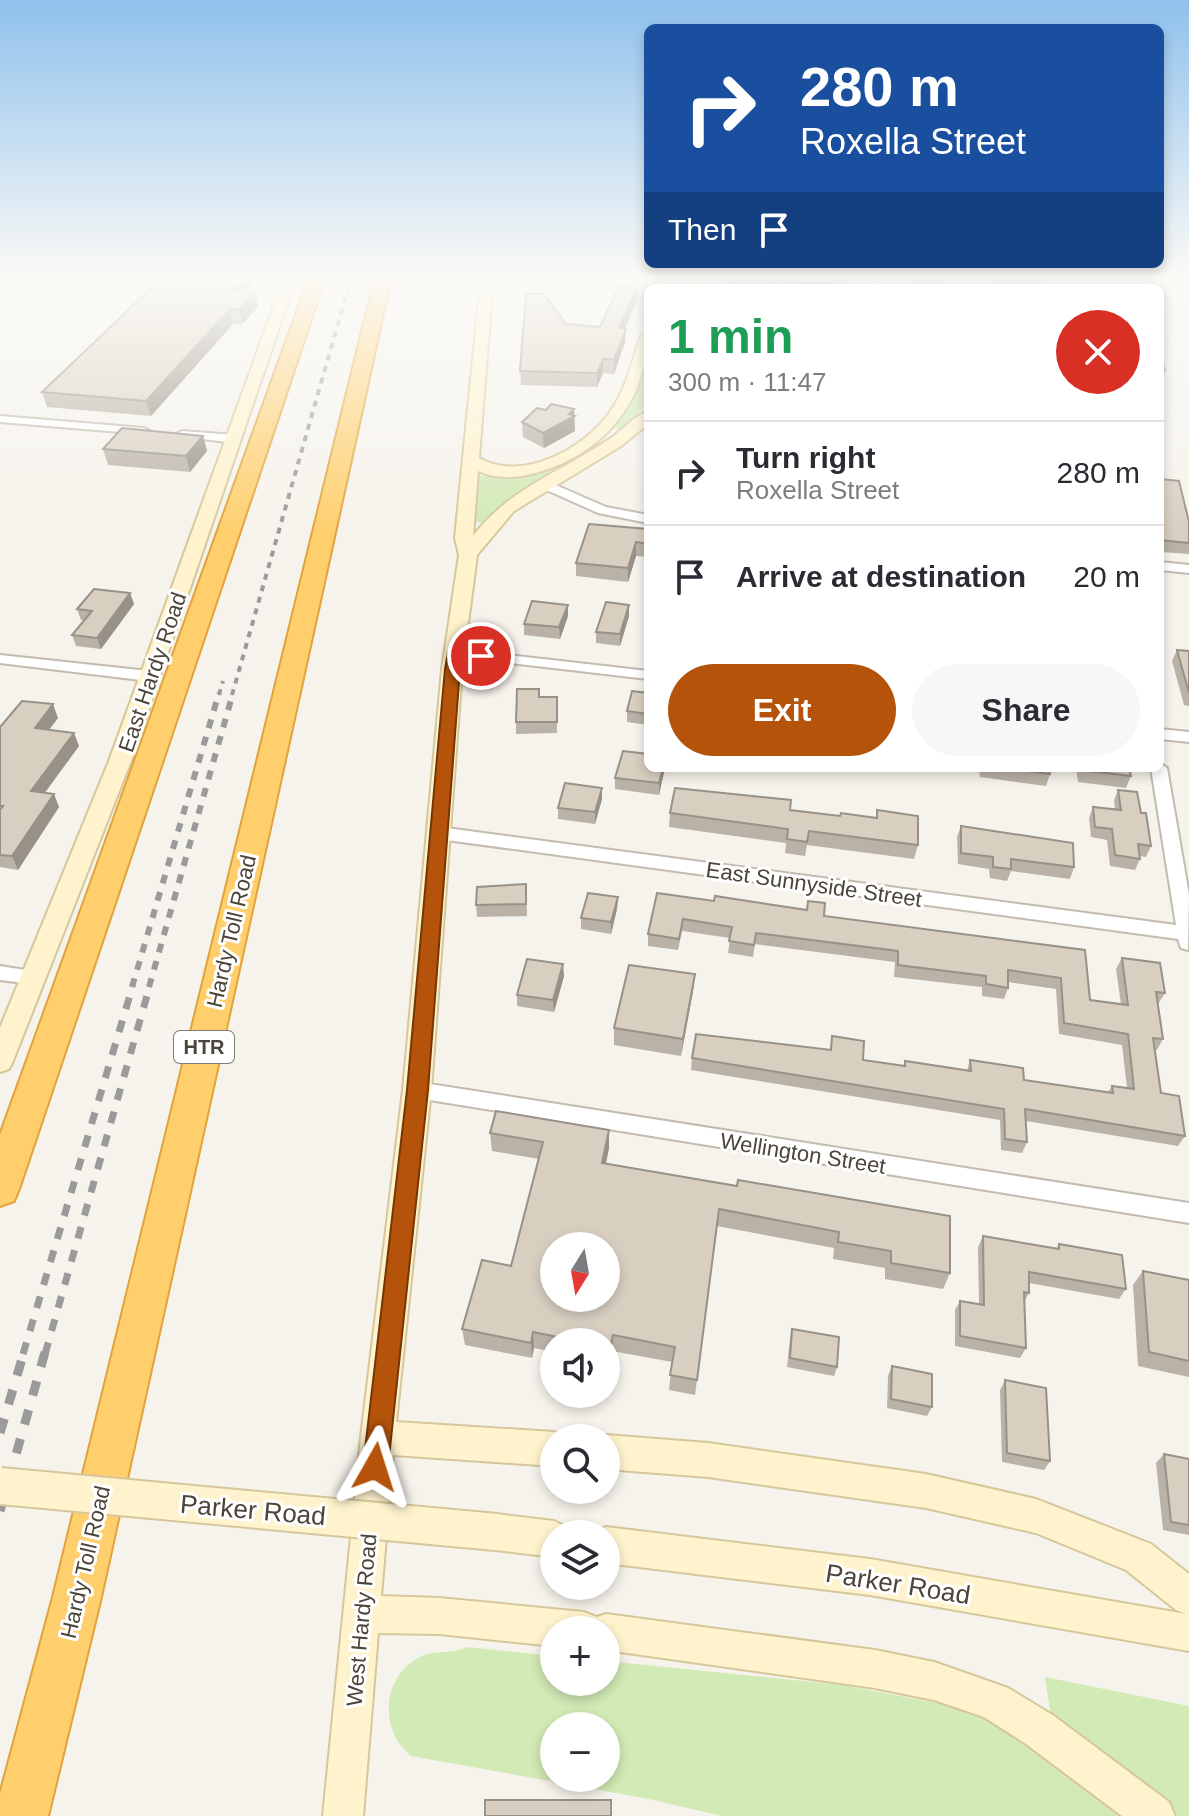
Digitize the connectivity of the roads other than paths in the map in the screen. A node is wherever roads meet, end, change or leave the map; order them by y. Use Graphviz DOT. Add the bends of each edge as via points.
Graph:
graph roads {
  1 [pos="261,363"];
  2 [pos="288,363"];
  3 [pos="363,363"];
  4 [pos="480,363"];
  5 [pos="640,363"];
  6 [pos="0,419"];
  7 [pos="644,420"];
  8 [pos="600,431"];
  9 [pos="154,432"];
  10 [pos="170,433"];
  11 [pos="235,439"];
  12 [pos="623,439"];
  13 [pos="471,460"];
  14 [pos="544,484"];
  15 [pos="644,518"];
  16 [pos="468,555"];
  17 [pos="1164,566"];
  18 [pos="1189,569"];
  19 [pos="455,653"];
  20 [pos="0,659"];
  21 [pos="644,675"];
  22 [pos="149,676"];
  23 [pos="1164,734"];
  24 [pos="1189,737"];
  25 [pos="1160,772"];
  26 [pos="439,833"];
  27 [pos="1188,938"];
  28 [pos="0,973"];
  29 [pos="31,977"];
  30 [pos="0,1061"];
  31 [pos="417,1090"];
  32 [pos="0,1189"];
  33 [pos="1189,1213"];
  34 [pos="378,1437"];
  35 [pos="540,1448"];
  36 [pos="620,1453"];
  37 [pos="0,1486"];
  38 [pos="540,1537"];
  39 [pos="620,1547"];
  40 [pos="1189,1597"];
  41 [pos="362,1614"];
  42 [pos="540,1626"];
  43 [pos="1189,1633"];
  44 [pos="620,1634"];
  45 [pos="21,1816"];
  46 [pos="343,1816"];
  47 [pos="1155,1816"];
  1 -- 11 [label="main road, East Hardy Road"];
  2 -- 32 [label="highway"];
  3 -- 45 [label="highway, Hardy Toll Road / HTR" via="77,1597"];
  4 -- 13 [label="main road, West Hardy Road"];
  5 -- 8 [label="main road" via="613,419"];
  6 -- 9 [label="street"];
  7 -- 12 [label="main road"];
  8 -- 12 [label="main road"];
  8 -- 13 [label="main road" via="531,471 495,472"];
  10 -- 11 [label="street"];
  11 -- 22 [label="main road, East Hardy Road"];
  12 -- 14 [label="main road"];
  13 -- 16 [label="main road, West Hardy Road" via="464,538"];
  14 -- 15 [label="street" via="602,510"];
  14 -- 16 [label="main road" via="496,519"];
  16 -- 19 [label="main road, West Hardy Road"];
  17 -- 18 [label="street"];
  19 -- 21 [label="street"];
  19 -- 26 [label="main road, West Hardy Road"];
  20 -- 22 [label="street"];
  22 -- 29 [label="main road, East Hardy Road" via="120,761"];
  23 -- 24 [label="street"];
  25 -- 27 [label="street"];
  26 -- 27 [label="street, East Sunnyside Street"];
  26 -- 31 [label="main road, West Hardy Road"];
  28 -- 29 [label="street"];
  29 -- 30 [label="main road, East Hardy Road"];
  31 -- 33 [label="street, Wellington Street"];
  31 -- 34 [label="main road, West Hardy Road"];
  34 -- 35 [label="main road"];
  34 -- 41 [label="main road, West Hardy Road"];
  36 -- 40 [label="main road" via="897,1487 1036,1516 1138,1557"];
  37 -- 38 [label="main road, Parker Road, bridge"];
  39 -- 43 [label="main road, Parker Road" via="870,1577"];
  41 -- 42 [label="main road"];
  41 -- 46 [label="main road, West Hardy Road"];
  44 -- 47 [label="main road" via="934,1681 994,1702 1029,1723"];
}
